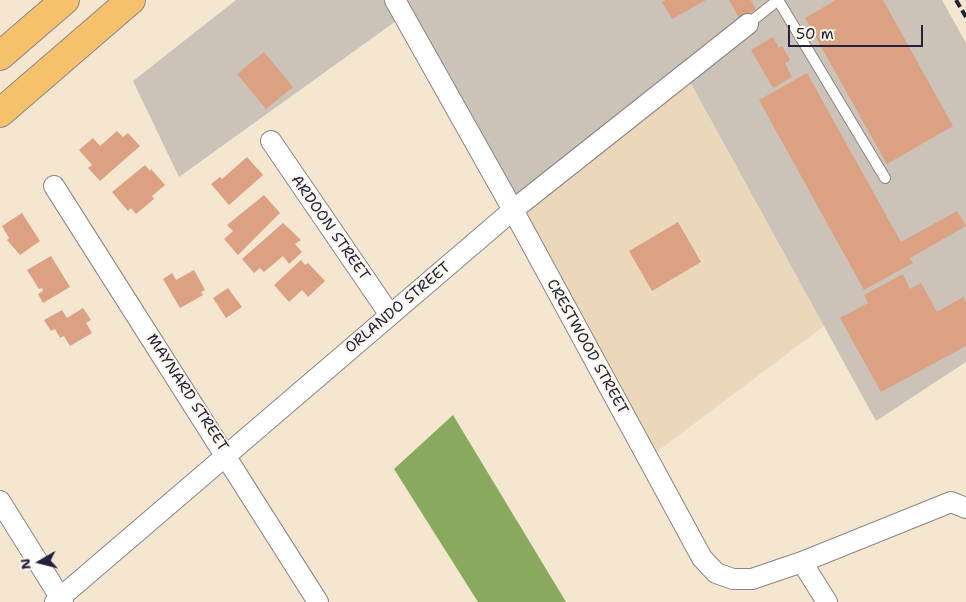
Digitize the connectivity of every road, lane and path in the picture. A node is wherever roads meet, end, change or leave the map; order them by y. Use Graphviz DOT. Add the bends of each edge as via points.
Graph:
graph roads {
  1 [pos="66,0"];
  2 [pos="131,0"];
  3 [pos="395,0"];
  4 [pos="778,0"];
  5 [pos="748,24"];
  6 [pos="0,56"];
  7 [pos="0,113"];
  8 [pos="271,141"];
  9 [pos="885,178"];
  10 [pos="54,186"];
  11 [pos="513,210"];
  12 [pos="390,315"];
  13 [pos="226,454"];
  14 [pos="0,501"];
  15 [pos="966,508"];
  16 [pos="802,562"];
  17 [pos="60,601"];
  18 [pos="318,602"];
  19 [pos="827,602"];
  1 -- 6 [label="highway"];
  2 -- 7 [label="highway"];
  3 -- 11 [label="street, CRESTWOOD STREET"];
  4 -- 5 [label="lane"];
  4 -- 9 [label="lane"];
  5 -- 11 [label="street, ORLANDO STREET"];
  8 -- 12 [label="street, ARDOON STREET"];
  10 -- 13 [label="street, MAYNARD STREET"];
  11 -- 12 [label="street, ORLANDO STREET"];
  11 -- 16 [label="street, CRESTWOOD STREET" via="702,558 716,573 733,579 752,579"];
  12 -- 13 [label="street, ORLANDO STREET"];
  13 -- 17 [label="street, ORLANDO STREET"];
  13 -- 18 [label="street, MAYNARD STREET"];
  14 -- 17 [label="street"];
  15 -- 16 [label="street, CRESTWOOD STREET" via="951,502"];
  16 -- 19 [label="street"];
}
